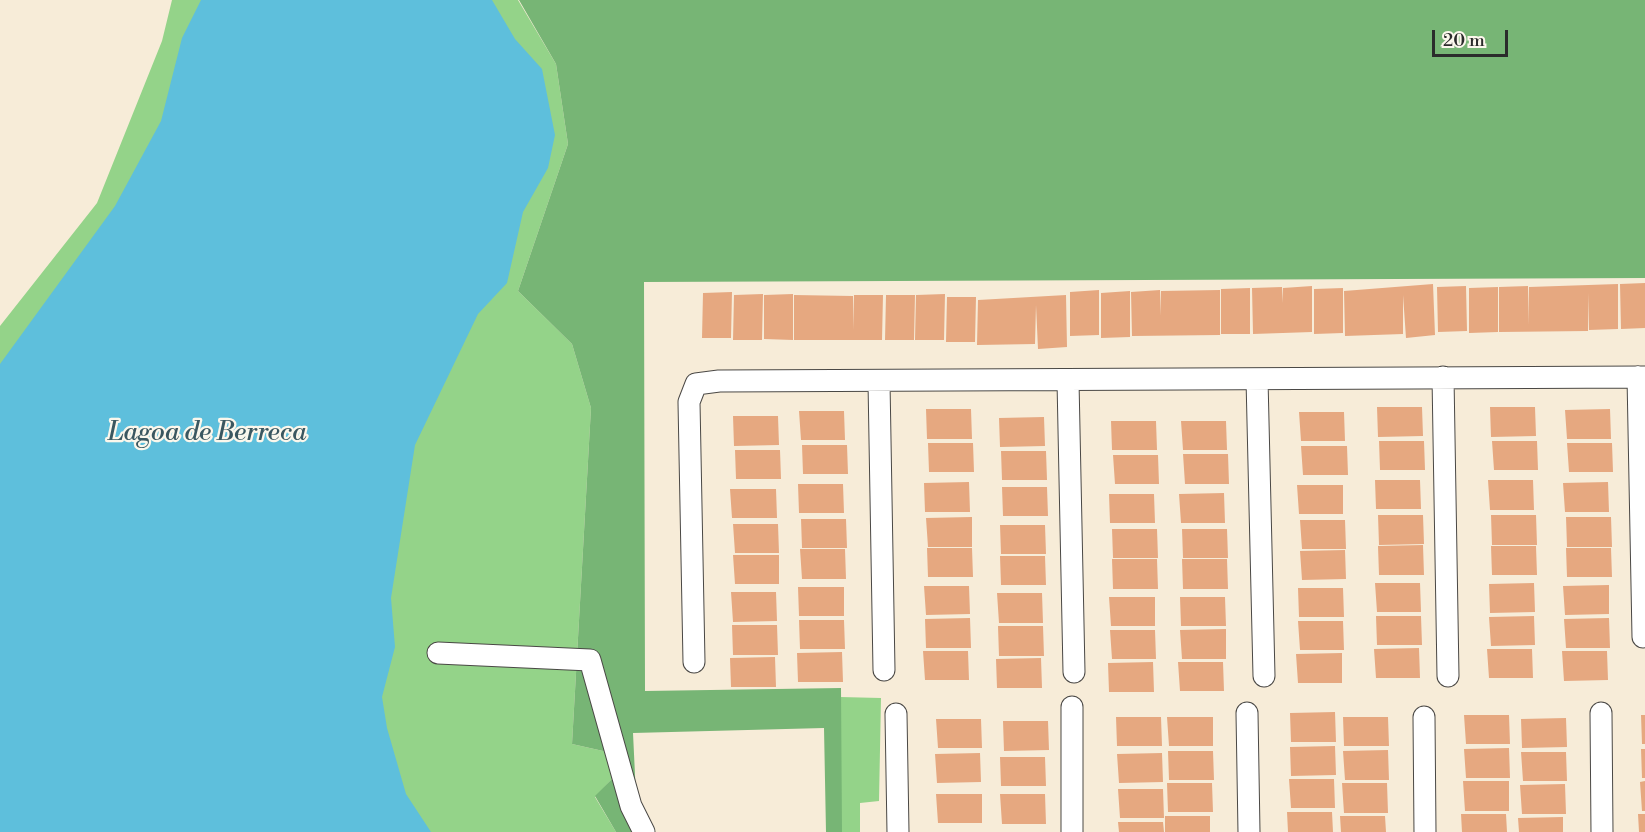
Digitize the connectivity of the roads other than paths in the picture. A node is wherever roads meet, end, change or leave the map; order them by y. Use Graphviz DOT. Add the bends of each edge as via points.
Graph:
graph roads {
  1 [pos="1443,377"];
  2 [pos="1642,377"];
  3 [pos="1257,379"];
  4 [pos="1068,381"];
  5 [pos="879,382"];
  6 [pos="1644,596"];
  7 [pos="1643,637"];
  8 [pos="438,653"];
  9 [pos="694,662"];
  10 [pos="884,670"];
  11 [pos="1074,672"];
  12 [pos="1264,676"];
  13 [pos="1448,676"];
  14 [pos="1072,707"];
  15 [pos="1247,713"];
  16 [pos="1601,713"];
  17 [pos="896,714"];
  18 [pos="1424,717"];
  19 [pos="644,832"];
  20 [pos="898,832"];
  21 [pos="1072,832"];
  22 [pos="1249,832"];
  23 [pos="1425,832"];
  24 [pos="1602,832"];
  1 -- 2 [label="street"];
  1 -- 3 [label="street"];
  1 -- 13 [label="street"];
  2 -- 6 [label="street"];
  3 -- 4 [label="street"];
  3 -- 12 [label="street"];
  4 -- 5 [label="street"];
  4 -- 11 [label="street"];
  5 -- 9 [label="street" via="696,384 689,402"];
  5 -- 10 [label="street"];
  6 -- 7 [label="street"];
  8 -- 19 [label="street" via="590,660 631,806"];
  14 -- 21 [label="street"];
  15 -- 22 [label="street"];
  16 -- 24 [label="street"];
  17 -- 20 [label="street"];
  18 -- 23 [label="street"];
}
